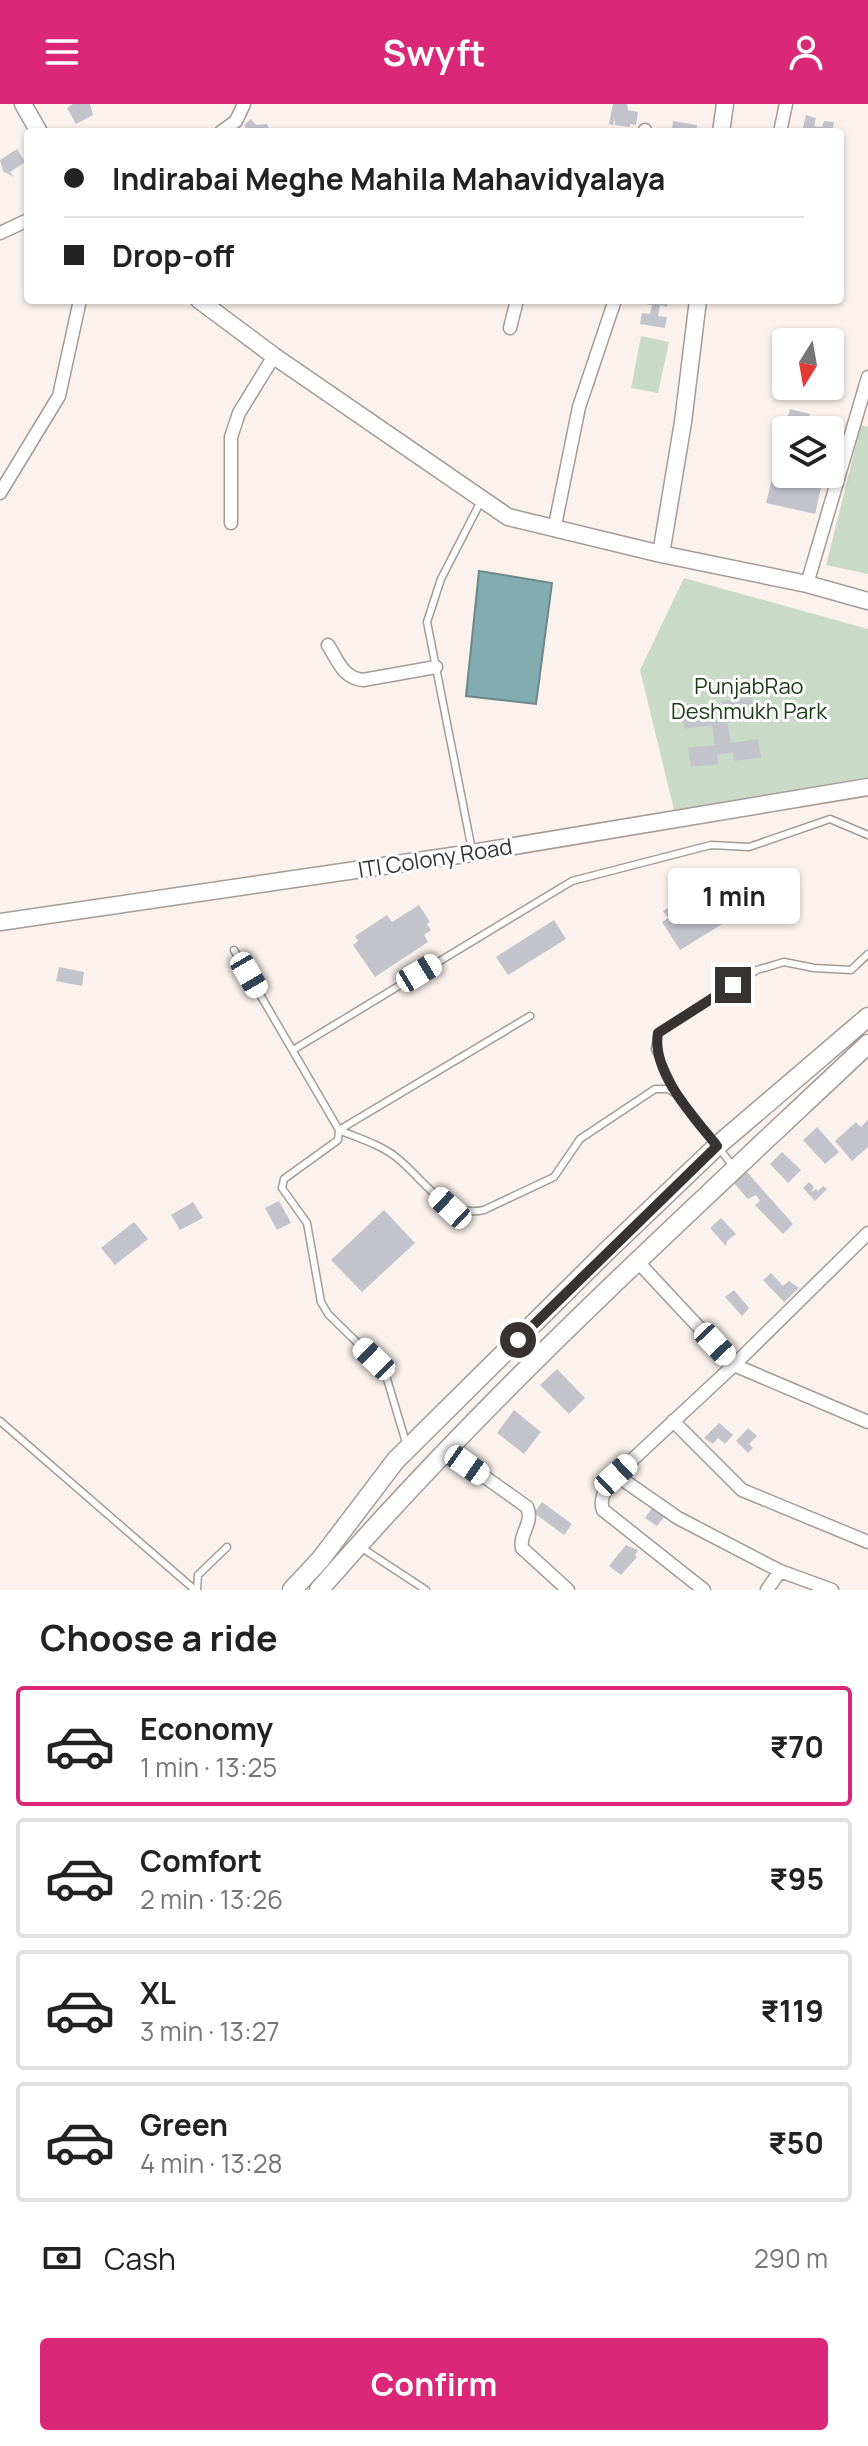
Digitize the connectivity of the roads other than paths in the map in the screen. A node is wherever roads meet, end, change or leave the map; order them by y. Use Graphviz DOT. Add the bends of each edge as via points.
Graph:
graph roads {
  1 [pos="23,104"];
  2 [pos="244,104"];
  3 [pos="725,104"];
  4 [pos="786,104"];
  5 [pos="37,128"];
  6 [pos="226,128"];
  7 [pos="722,128"];
  8 [pos="781,128"];
  9 [pos="24,222"];
  10 [pos="0,233"];
  11 [pos="79,304"];
  12 [pos="204,304"];
  13 [pos="516,304"];
  14 [pos="614,304"];
  15 [pos="698,304"];
  16 [pos="510,328"];
  17 [pos="274,356"];
  18 [pos="868,377"];
  19 [pos="0,493"];
  20 [pos="482,499"];
  21 [pos="231,523"];
  22 [pos="554,530"];
  23 [pos="661,554"];
  24 [pos="807,584"];
  25 [pos="868,601"];
  26 [pos="328,645"];
  27 [pos="436,667"];
  28 [pos="868,787"];
  29 [pos="868,835"];
  30 [pos="472,853"];
  31 [pos="0,922"];
  32 [pos="234,950"];
  33 [pos="868,954"];
  34 [pos="530,1016"];
  35 [pos="868,1017"];
  36 [pos="868,1044"];
  37 [pos="293,1050"];
  38 [pos="676,1094"];
  39 [pos="339,1130"];
  40 [pos="717,1146"];
  41 [pos="736,1169"];
  42 [pos="868,1233"];
  43 [pos="637,1261"];
  44 [pos="734,1365"];
  45 [pos="0,1421"];
  46 [pos="673,1421"];
  47 [pos="868,1422"];
  48 [pos="447,1450"];
  49 [pos="402,1455"];
  50 [pos="616,1475"];
  51 [pos="414,1483"];
  52 [pos="868,1542"];
  53 [pos="358,1546"];
  54 [pos="227,1547"];
  55 [pos="780,1571"];
  56 [pos="196,1590"];
  57 [pos="292,1590"];
  58 [pos="319,1590"];
  59 [pos="426,1590"];
  60 [pos="568,1590"];
  61 [pos="704,1590"];
  62 [pos="767,1590"];
  63 [pos="832,1590"];
  1 -- 5 [label="street"];
  2 -- 6 [label="street"];
  3 -- 7 [label="street"];
  4 -- 8 [label="street"];
  9 -- 10 [label="street"];
  11 -- 19 [label="street" via="59,396"];
  12 -- 17 [label="street"];
  13 -- 16 [label="street"];
  14 -- 22 [label="street" via="579,407"];
  15 -- 23 [label="street"];
  17 -- 20 [label="street"];
  17 -- 21 [label="street" via="234,423"];
  18 -- 24 [label="street"];
  20 -- 22 [label="street" via="508,517"];
  20 -- 27 [label="lane" via="441,579 427,622"];
  22 -- 23 [label="street"];
  23 -- 24 [label="street"];
  24 -- 25 [label="street"];
  26 -- 27 [label="street" via="353,679"];
  27 -- 30 [label="lane"];
  28 -- 30 [label="street, ITI Colony Road"];
  29 -- 37 [label="lane" via="830,819 749,847 711,845 572,881"];
  30 -- 31 [label="street, ITI Colony Road"];
  32 -- 37 [label="lane"];
  33 -- 38 [label="lane" via="851,970 784,962 757,970 658,1033 655,1049"];
  34 -- 39 [label="lane"];
  35 -- 40 [label="main road"];
  36 -- 41 [label="main road"];
  37 -- 39 [label="lane"];
  38 -- 39 [label="lane" via="655,1089 580,1139 554,1177 472,1213 450,1208 388,1152"];
  38 -- 40 [label="lane"];
  39 -- 49 [label="lane" via="338,1140 284,1179 282,1188 307,1223 321,1302 387,1379"];
  40 -- 41 [label="lane"];
  40 -- 49 [label="main road"];
  41 -- 43 [label="main road"];
  42 -- 44 [label="street"];
  43 -- 44 [label="street"];
  43 -- 48 [label="main road"];
  44 -- 46 [label="street"];
  44 -- 47 [label="street"];
  45 -- 56 [label="lane"];
  46 -- 50 [label="street"];
  46 -- 52 [label="street" via="742,1490"];
  48 -- 51 [label="main road"];
  48 -- 60 [label="street" via="527,1507 530,1519 521,1545"];
  49 -- 51 [label="main road"];
  49 -- 57 [label="main road"];
  50 -- 55 [label="street" via="678,1518"];
  50 -- 61 [label="street" via="600,1501 603,1510"];
  51 -- 53 [label="main road"];
  53 -- 58 [label="main road"];
  53 -- 59 [label="lane"];
  54 -- 56 [label="lane" via="198,1575"];
  55 -- 62 [label="street"];
  55 -- 63 [label="street"];
}
